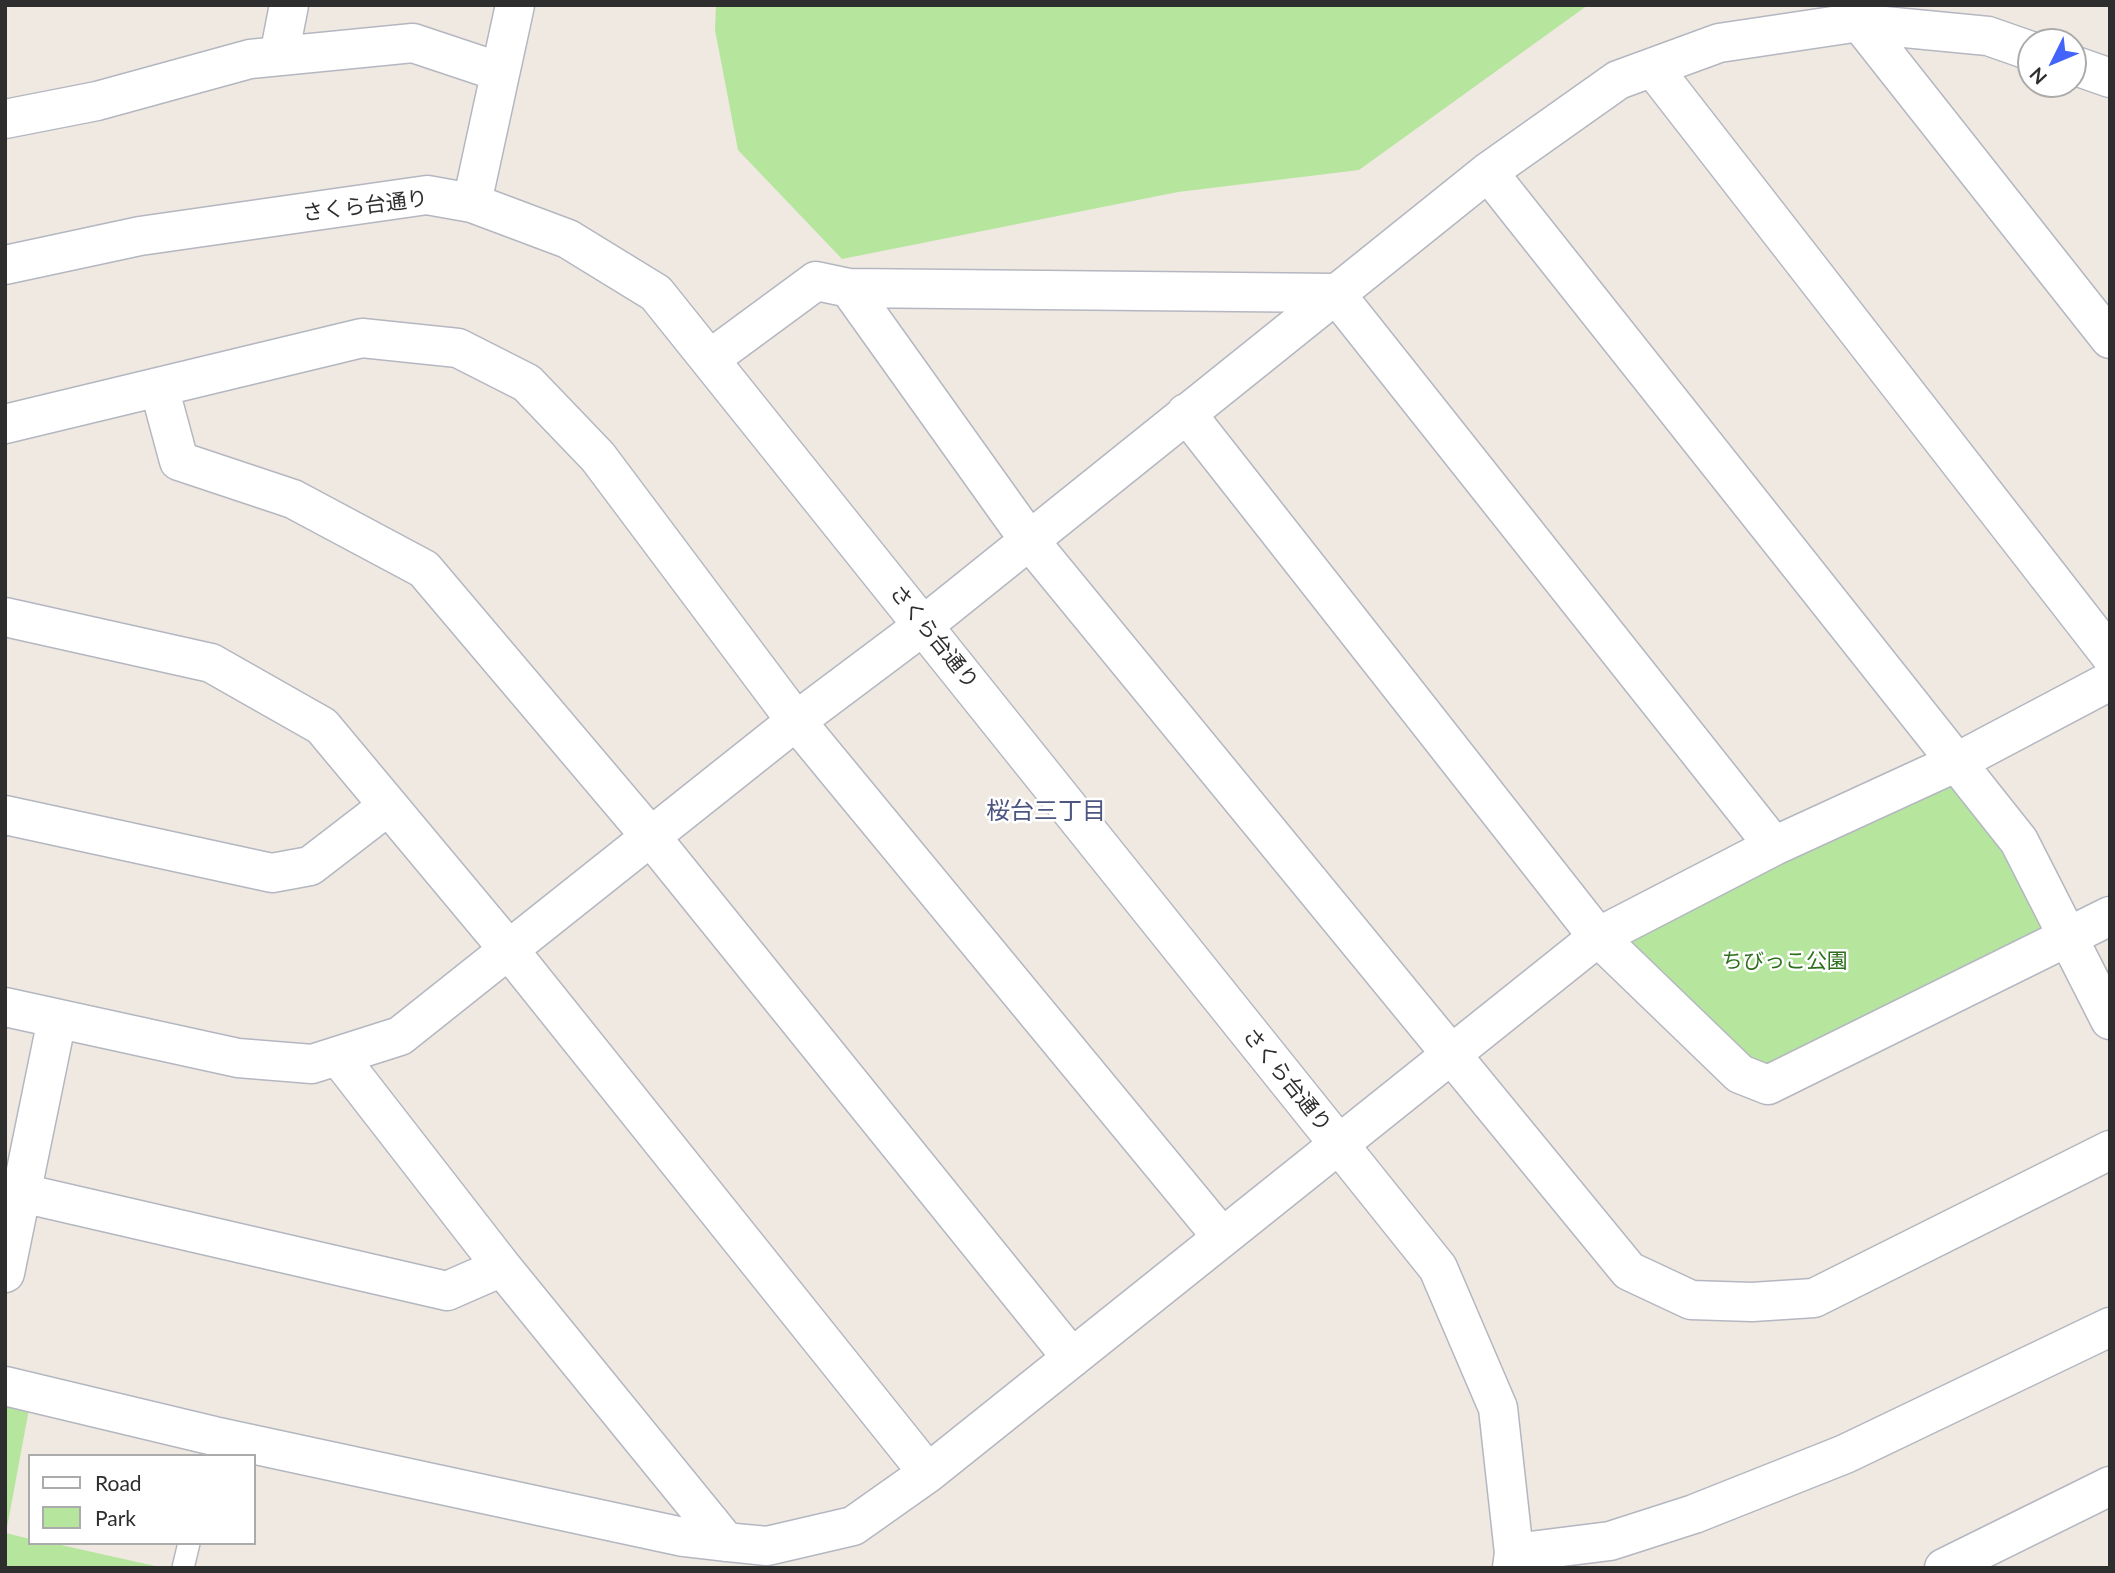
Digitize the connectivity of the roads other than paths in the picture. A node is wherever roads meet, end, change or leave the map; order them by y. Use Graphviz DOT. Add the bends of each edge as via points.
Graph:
graph roads {
  1 [pos="289,5"];
  2 [pos="515,5"];
  3 [pos="1861,24"];
  4 [pos="2017,46"];
  5 [pos="279,56"];
  6 [pos="1653,68"];
  7 [pos="2087,70"];
  8 [pos="500,72"];
  9 [pos="2110,78"];
  10 [pos="5,119"];
  11 [pos="1488,172"];
  12 [pos="472,203"];
  13 [pos="5,265"];
  14 [pos="849,288"];
  15 [pos="1335,293"];
  16 [pos="2110,338"];
  17 [pos="710,359"];
  18 [pos="159,387"];
  19 [pos="1186,413"];
  20 [pos="5,424"];
  21 [pos="1029,540"];
  22 [pos="5,617"];
  23 [pos="924,625"];
  24 [pos="2110,655"];
  25 [pos="2110,681"];
  26 [pos="796,722"];
  27 [pos="1957,762"];
  28 [pos="388,806"];
  29 [pos="5,815"];
  30 [pos="651,837"];
  31 [pos="1774,846"];
  32 [pos="2110,916"];
  33 [pos="2069,936"];
  34 [pos="1598,937"];
  35 [pos="509,950"];
  36 [pos="5,1007"];
  37 [pos="57,1018"];
  38 [pos="2110,1020"];
  39 [pos="1452,1055"];
  40 [pos="338,1056"];
  41 [pos="1339,1144"];
  42 [pos="2110,1150"];
  43 [pos="22,1193"];
  44 [pos="1222,1237"];
  45 [pos="502,1267"];
  46 [pos="5,1273"];
  47 [pos="2110,1327"];
  48 [pos="1072,1358"];
  49 [pos="5,1386"];
  50 [pos="211,1446"];
  51 [pos="252,1454"];
  52 [pos="256,1455"];
  53 [pos="928,1473"];
  54 [pos="2110,1486"];
  55 [pos="726,1542"];
  56 [pos="189,1545"];
  57 [pos="1513,1560"];
  58 [pos="183,1568"];
  59 [pos="1944,1568"];
  1 -- 5 [label="street"];
  2 -- 8 [label="street"];
  3 -- 4 [label="street" via="1988,36"];
  3 -- 6 [label="street" via="1719,43"];
  3 -- 16 [label="street"];
  5 -- 8 [label="street" via="413,43"];
  5 -- 10 [label="street" via="250,59 97,102"];
  6 -- 11 [label="street" via="1618,80"];
  6 -- 24 [label="street"];
  7 -- 9 [label="street"];
  8 -- 12 [label="street"];
  11 -- 15 [label="street"];
  11 -- 27 [label="street"];
  12 -- 13 [label="street, さくら台通り" via="427,195 140,236"];
  12 -- 17 [label="street, さくら台通り" via="568,239 656,293"];
  14 -- 15 [label="street"];
  14 -- 17 [label="street" via="816,281"];
  14 -- 21 [label="street"];
  15 -- 19 [label="street"];
  15 -- 31 [label="street"];
  17 -- 23 [label="street, さくら台通り"];
  18 -- 20 [label="street"];
  18 -- 26 [label="street" via="362,338 458,348 527,383 598,457"];
  18 -- 30 [label="street" via="178,461 293,499 424,569"];
  19 -- 21 [label="street"];
  19 -- 34 [label="street"];
  21 -- 23 [label="street"];
  21 -- 39 [label="street"];
  22 -- 28 [label="street" via="211,663 322,726"];
  23 -- 26 [label="street"];
  23 -- 41 [label="street, さくら台通り"];
  25 -- 27 [label="street"];
  26 -- 30 [label="street"];
  26 -- 44 [label="street"];
  27 -- 31 [label="street"];
  27 -- 33 [label="street" via="2019,841"];
  28 -- 29 [label="street" via="310,866 272,873"];
  28 -- 35 [label="street"];
  30 -- 35 [label="street"];
  30 -- 48 [label="street"];
  31 -- 34 [label="street"];
  32 -- 33 [label="street"];
  33 -- 34 [label="street" via="1768,1085 1740,1074"];
  33 -- 38 [label="street"];
  34 -- 39 [label="street"];
  35 -- 40 [label="street" via="400,1036"];
  35 -- 53 [label="street"];
  36 -- 37 [label="street"];
  37 -- 40 [label="street" via="238,1058 312,1064"];
  37 -- 43 [label="street"];
  39 -- 41 [label="street"];
  39 -- 42 [label="street" via="1629,1271 1692,1300 1814,1298"];
  40 -- 45 [label="street"];
  41 -- 44 [label="street"];
  41 -- 57 [label="street, さくら台通り" via="1438,1268 1498,1408"];
  43 -- 45 [label="street" via="447,1291"];
  43 -- 46 [label="street"];
  44 -- 48 [label="street"];
  45 -- 55 [label="street"];
  47 -- 57 [label="street" via="1845,1454 1694,1514 1611,1541"];
  48 -- 53 [label="street"];
  49 -- 50 [label="street"];
  50 -- 51 [label="street"];
  52 -- 55 [label="street"];
  53 -- 55 [label="street" via="853,1526 767,1546"];
  54 -- 59 [label="street"];
  56 -- 58 [label="lane"];
}
